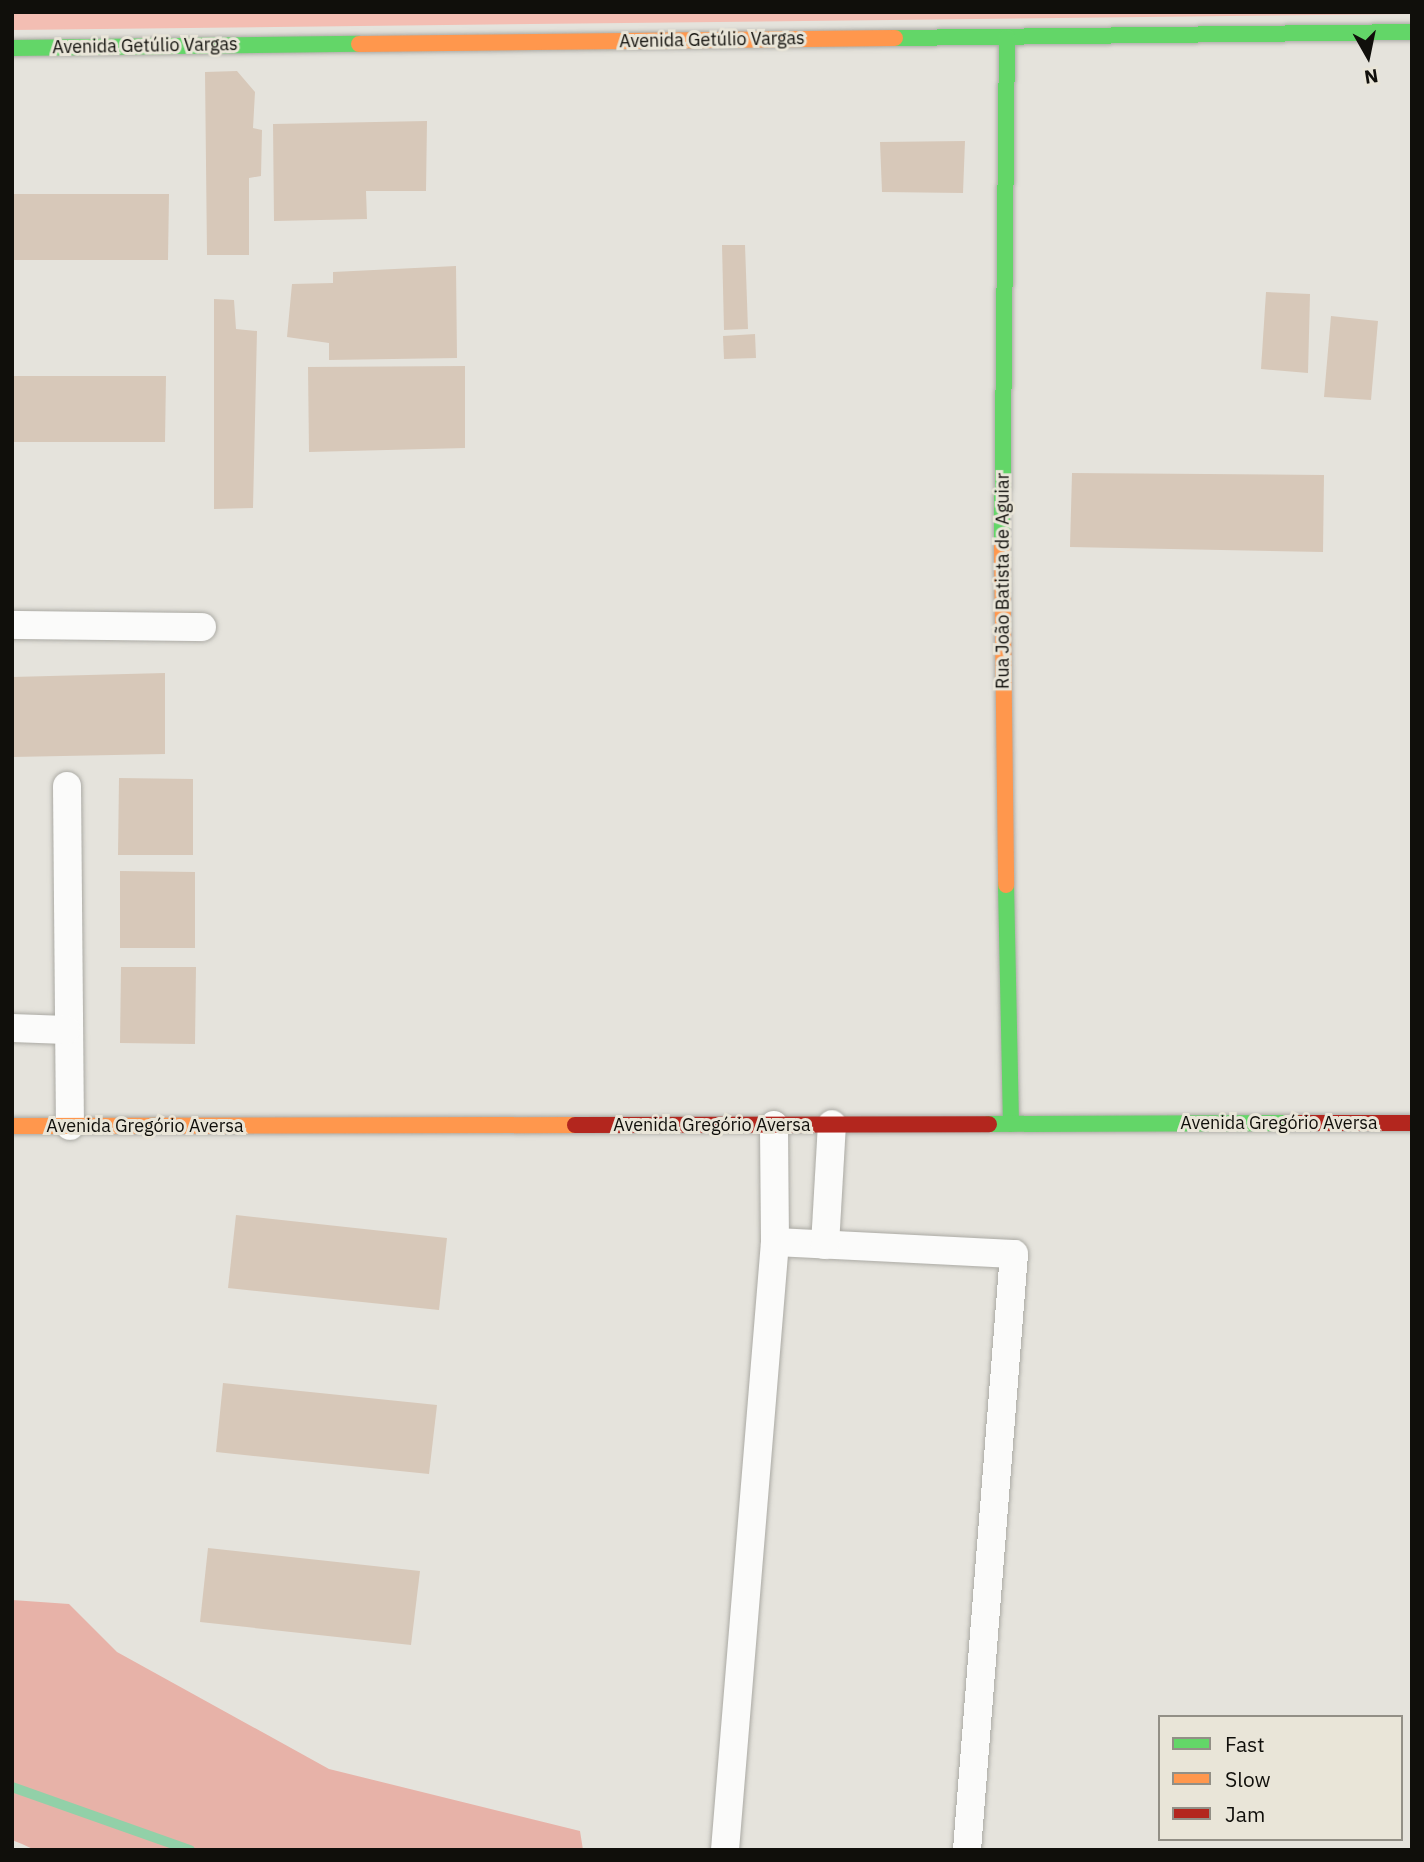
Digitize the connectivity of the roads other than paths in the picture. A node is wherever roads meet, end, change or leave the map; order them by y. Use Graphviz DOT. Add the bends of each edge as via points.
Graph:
graph roads {
  1 [pos="1412,32"];
  2 [pos="1007,37"];
  3 [pos="12,48"];
  4 [pos="12,625"];
  5 [pos="202,627"];
  6 [pos="67,786"];
  7 [pos="12,1028"];
  8 [pos="66,1030"];
  9 [pos="1412,1122"];
  10 [pos="832,1124"];
  11 [pos="1010,1124"];
  12 [pos="774,1125"];
  13 [pos="12,1126"];
  14 [pos="70,1126"];
  15 [pos="775,1242"];
  16 [pos="825,1245"];
  17 [pos="726,1850"];
  18 [pos="967,1850"];
  1 -- 2 [label="street, Avenida Getúlio Vargas"];
  2 -- 3 [label="street, Avenida Getúlio Vargas"];
  2 -- 11 [label="street, Rua João Batista de Aguiar" via="1001,598"];
  4 -- 5 [label="street"];
  6 -- 8 [label="street"];
  7 -- 8 [label="street"];
  8 -- 14 [label="street"];
  9 -- 11 [label="street, Avenida Gregório Aversa"];
  10 -- 11 [label="street, Avenida Gregório Aversa"];
  10 -- 12 [label="street, Avenida Gregório Aversa"];
  10 -- 16 [label="street"];
  12 -- 14 [label="street, Avenida Gregório Aversa"];
  12 -- 15 [label="street"];
  13 -- 14 [label="street, Avenida Gregório Aversa"];
  15 -- 16 [label="street"];
  15 -- 17 [label="street"];
  16 -- 18 [label="street" via="1014,1254"];
}
